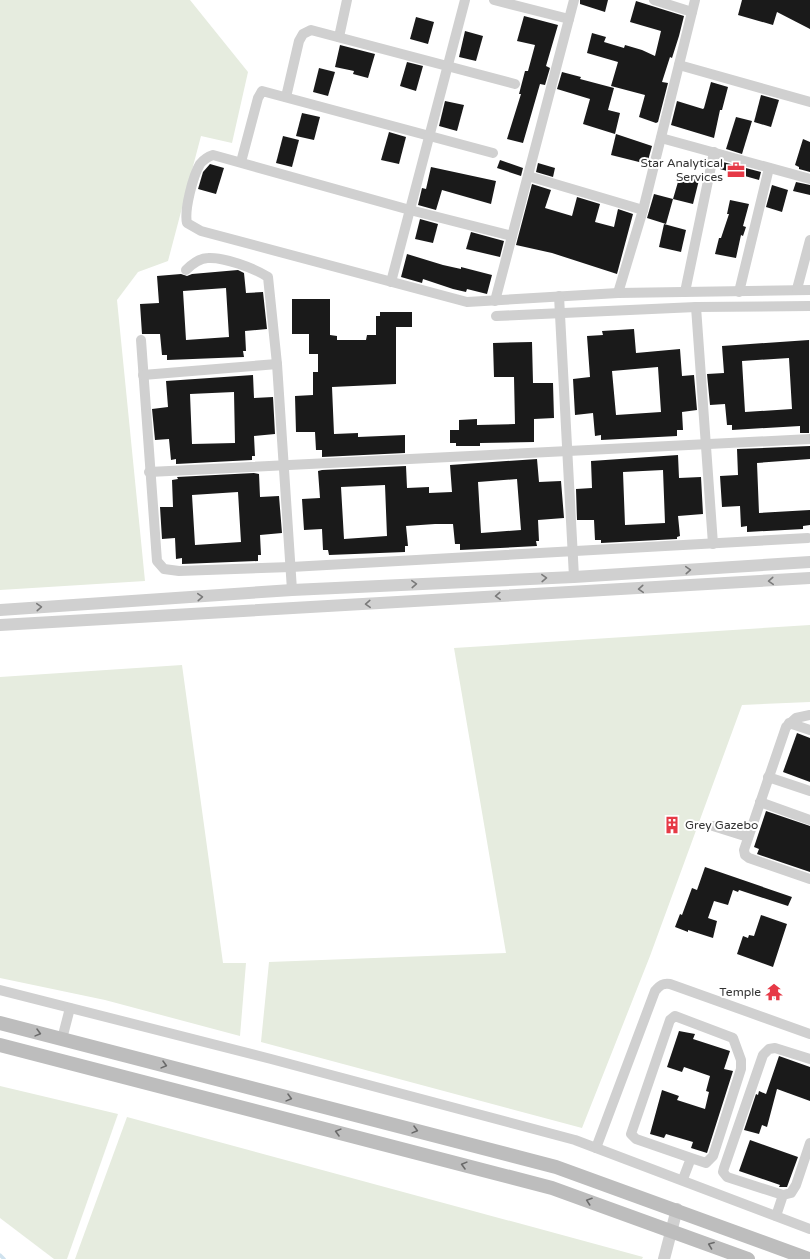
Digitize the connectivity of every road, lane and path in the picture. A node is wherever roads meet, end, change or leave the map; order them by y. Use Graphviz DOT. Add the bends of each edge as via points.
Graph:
graph roads {
  1 [pos="347,0"];
  2 [pos="465,0"];
  3 [pos="494,0"];
  4 [pos="574,0"];
  5 [pos="654,0"];
  6 [pos="695,0"];
  7 [pos="692,12"];
  8 [pos="569,19"];
  9 [pos="339,37"];
  10 [pos="679,65"];
  11 [pos="448,67"];
  12 [pos="515,84"];
  13 [pos="286,97"];
  14 [pos="810,102"];
  15 [pos="430,136"];
  16 [pos="661,138"];
  17 [pos="714,152"];
  18 [pos="494,153"];
  19 [pos="241,162"];
  20 [pos="769,168"];
  21 [pos="528,176"];
  22 [pos="810,179"];
  23 [pos="410,210"];
  24 [pos="642,210"];
  25 [pos="512,236"];
  26 [pos="810,240"];
  27 [pos="186,270"];
  28 [pos="391,282"];
  29 [pos="797,289"];
  30 [pos="810,290"];
  31 [pos="684,292"];
  32 [pos="739,292"];
  33 [pos="618,293"];
  34 [pos="559,296"];
  35 [pos="495,301"];
  36 [pos="810,306"];
  37 [pos="696,307"];
  38 [pos="560,314"];
  39 [pos="496,316"];
  40 [pos="141,340"];
  41 [pos="277,364"];
  42 [pos="143,375"];
  43 [pos="810,439"];
  44 [pos="705,444"];
  45 [pos="568,451"];
  46 [pos="284,465"];
  47 [pos="149,472"];
  48 [pos="808,538"];
  49 [pos="713,544"];
  50 [pos="573,551"];
  51 [pos="810,562"];
  52 [pos="291,567"];
  53 [pos="574,577"];
  54 [pos="810,578"];
  55 [pos="520,579"];
  56 [pos="292,590"];
  57 [pos="520,595"];
  58 [pos="0,610"];
  59 [pos="0,626"];
  60 [pos="810,715"];
  61 [pos="789,723"];
  62 [pos="810,730"];
  63 [pos="768,777"];
  64 [pos="810,791"];
  65 [pos="760,802"];
  66 [pos="810,820"];
  67 [pos="714,826"];
  68 [pos="748,837"];
  69 [pos="810,880"];
  70 [pos="0,990"];
  71 [pos="70,1008"];
  72 [pos="0,1023"];
  73 [pos="810,1034"];
  74 [pos="62,1039"];
  75 [pos="0,1045"];
  76 [pos="810,1059"];
  77 [pos="810,1142"];
  78 [pos="596,1148"];
  79 [pos="690,1158"];
  80 [pos="683,1179"];
  81 [pos="783,1195"];
  82 [pos="677,1209"];
  83 [pos="776,1216"];
  84 [pos="810,1229"];
  85 [pos="671,1230"];
  86 [pos="664,1259"];
  87 [pos="748,1259"];
  88 [pos="809,1259"];
  1 -- 9 [label="street"];
  2 -- 11 [label="street"];
  3 -- 8 [label="street"];
  4 -- 8 [label="street"];
  5 -- 7 [label="street"];
  6 -- 7 [label="street"];
  7 -- 10 [label="street"];
  8 -- 21 [label="street"];
  9 -- 11 [label="street"];
  9 -- 13 [label="street" via="316,30 302,34"];
  10 -- 14 [label="street"];
  10 -- 16 [label="street"];
  11 -- 12 [label="street"];
  11 -- 15 [label="street"];
  13 -- 15 [label="street"];
  13 -- 19 [label="street" via="262,91"];
  15 -- 18 [label="street"];
  15 -- 23 [label="street"];
  16 -- 17 [label="street"];
  16 -- 24 [label="street"];
  17 -- 20 [label="street"];
  17 -- 31 [label="street"];
  19 -- 23 [label="street"];
  19 -- 28 [label="street" via="213,155 200,164 185,215 187,223 201,231"];
  20 -- 22 [label="street"];
  20 -- 32 [label="street"];
  21 -- 24 [label="street"];
  21 -- 25 [label="street"];
  23 -- 25 [label="street"];
  23 -- 28 [label="street"];
  24 -- 33 [label="street"];
  25 -- 35 [label="street"];
  26 -- 29 [label="street"];
  27 -- 41 [label="street" via="196,261 207,258 246,266 268,277"];
  28 -- 35 [label="street" via="467,302"];
  29 -- 30 [label="street"];
  29 -- 32 [label="street"];
  31 -- 32 [label="street"];
  31 -- 33 [label="street"];
  33 -- 34 [label="street"];
  34 -- 35 [label="street"];
  34 -- 38 [label="street"];
  36 -- 37 [label="street"];
  37 -- 38 [label="street"];
  37 -- 44 [label="street"];
  38 -- 39 [label="street"];
  38 -- 45 [label="street"];
  40 -- 42 [label="street"];
  41 -- 42 [label="street"];
  41 -- 46 [label="street"];
  42 -- 47 [label="street"];
  43 -- 44 [label="street"];
  44 -- 45 [label="street"];
  44 -- 49 [label="street"];
  45 -- 46 [label="street"];
  45 -- 50 [label="street"];
  46 -- 47 [label="street"];
  46 -- 52 [label="street"];
  47 -- 52 [label="street" via="156,561 164,569 179,571"];
  48 -- 49 [label="street"];
  49 -- 50 [label="street"];
  50 -- 52 [label="street"];
  50 -- 53 [label="street"];
  53 -- 51 [label="street, one-way"];
  52 -- 56 [label="street"];
  55 -- 53 [label="street, one-way"];
  54 -- 57 [label="street, one-way"];
  56 -- 55 [label="street, one-way"];
  55 -- 57 [label="street"];
  58 -- 56 [label="street, one-way"];
  57 -- 59 [label="street, one-way"];
  60 -- 61 [label="street" via="796,718"];
  61 -- 62 [label="street"];
  61 -- 63 [label="street"];
  63 -- 64 [label="street"];
  63 -- 65 [label="street"];
  65 -- 66 [label="street"];
  65 -- 68 [label="street"];
  67 -- 68 [label="street"];
  68 -- 69 [label="street" via="744,850 749,858"];
  70 -- 71 [label="street"];
  71 -- 74 [label="street"];
  71 -- 78 [label="street" via="491,1116"];
  72 -- 74 [label="main road, one-way"];
  73 -- 78 [label="street" via="670,984 659,986"];
  74 -- 82 [label="main road, one-way" via="556,1167"];
  85 -- 75 [label="main road, one-way" via="552,1188"];
  76 -- 81 [label="street" via="775,1048 763,1055 723,1172 727,1177"];
  77 -- 81 [label="street" via="796,1185 791,1193"];
  78 -- 80 [label="street"];
  79 -- 79 [label="street" via="706,1163 713,1156 741,1069 741,1060 733,1038 675,1016 670,1020 631,1134 636,1139"];
  79 -- 80 [label="street"];
  80 -- 83 [label="street"];
  81 -- 83 [label="street"];
  82 -- 85 [label="street"];
  82 -- 88 [label="main road"];
  83 -- 84 [label="street"];
  85 -- 86 [label="street"];
  87 -- 85 [label="main road, one-way"];
}
